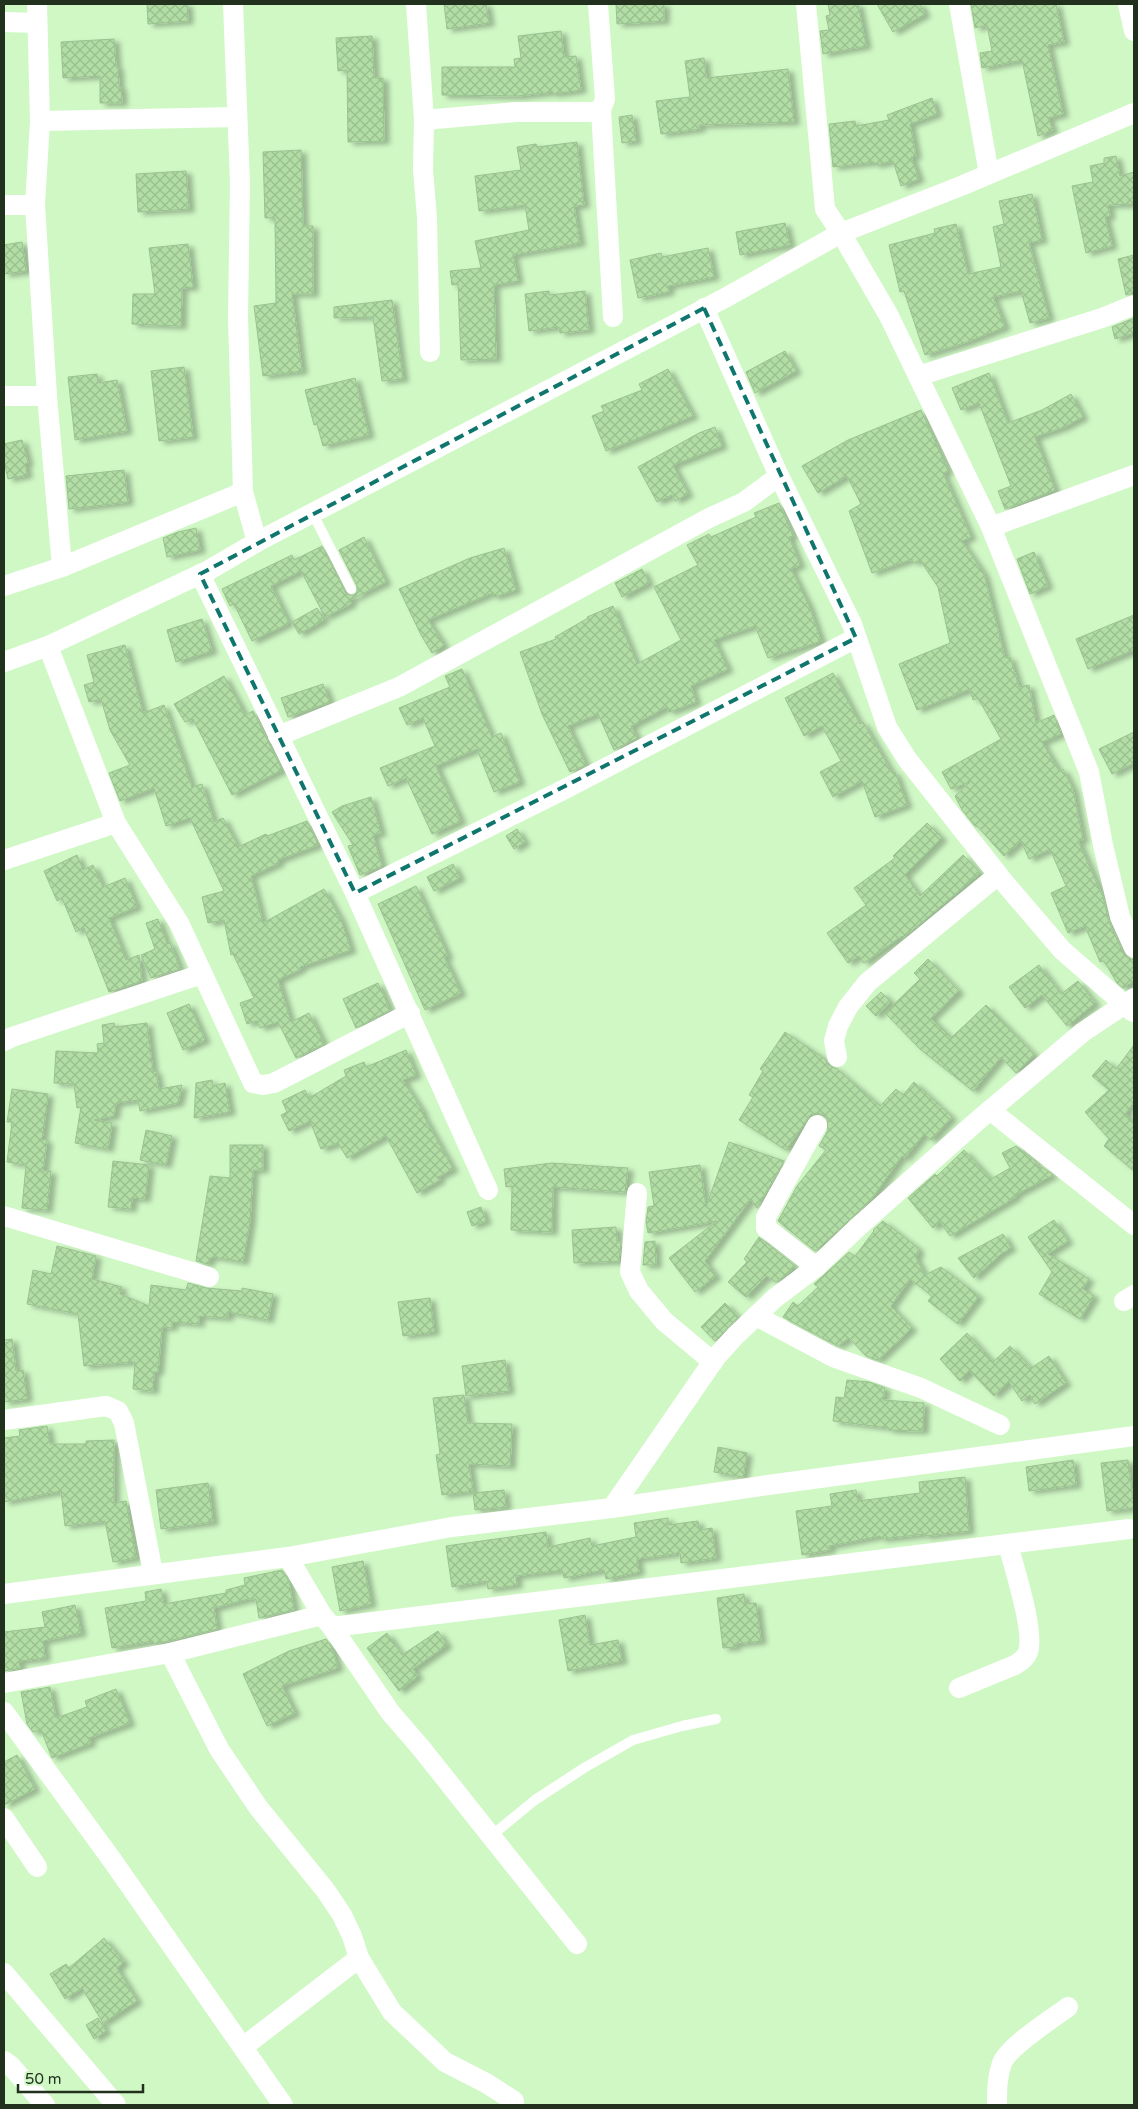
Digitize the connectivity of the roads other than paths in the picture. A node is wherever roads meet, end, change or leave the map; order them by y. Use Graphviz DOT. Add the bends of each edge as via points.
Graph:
graph roads {
  1 [pos="233,4"];
  2 [pos="416,4"];
  3 [pos="598,4"];
  4 [pos="806,4"];
  5 [pos="959,4"];
  6 [pos="1128,4"];
  7 [pos="37,13"];
  8 [pos="4,22"];
  9 [pos="1134,32"];
  10 [pos="601,110"];
  11 [pos="1134,113"];
  12 [pos="236,117"];
  13 [pos="424,120"];
  14 [pos="40,121"];
  15 [pos="989,174"];
  16 [pos="4,205"];
  17 [pos="35,205"];
  18 [pos="841,233"];
  19 [pos="1134,305"];
  20 [pos="704,308"];
  21 [pos="613,317"];
  22 [pos="430,352"];
  23 [pos="918,376"];
  24 [pos="4,396"];
  25 [pos="47,396"];
  26 [pos="1134,475"];
  27 [pos="779,476"];
  28 [pos="243,492"];
  29 [pos="313,514"];
  30 [pos="991,527"];
  31 [pos="257,542"];
  32 [pos="62,567"];
  33 [pos="200,574"];
  34 [pos="4,586"];
  35 [pos="351,588"];
  36 [pos="856,638"];
  37 [pos="48,646"];
  38 [pos="4,662"];
  39 [pos="278,736"];
  40 [pos="116,823"];
  41 [pos="4,860"];
  42 [pos="998,875"];
  43 [pos="355,894"];
  44 [pos="1134,948"];
  45 [pos="202,974"];
  46 [pos="1130,1006"];
  47 [pos="410,1013"];
  48 [pos="4,1041"];
  49 [pos="837,1057"];
  50 [pos="990,1110"];
  51 [pos="817,1124"];
  52 [pos="488,1190"];
  53 [pos="637,1194"];
  54 [pos="4,1216"];
  55 [pos="1134,1225"];
  56 [pos="816,1267"];
  57 [pos="209,1277"];
  58 [pos="756,1316"];
  59 [pos="713,1362"];
  60 [pos="4,1420"];
  61 [pos="1000,1425"];
  62 [pos="1134,1436"];
  63 [pos="612,1508"];
  64 [pos="1129,1529"];
  65 [pos="1008,1544"];
  66 [pos="288,1557"];
  67 [pos="153,1573"];
  68 [pos="4,1594"];
  69 [pos="327,1621"];
  70 [pos="170,1653"];
  71 [pos="4,1684"];
  72 [pos="959,1688"];
  73 [pos="4,1712"];
  74 [pos="716,1719"];
  75 [pos="4,1818"];
  76 [pos="491,1836"];
  77 [pos="37,1867"];
  78 [pos="577,1944"];
  79 [pos="359,1958"];
  80 [pos="4,1972"];
  81 [pos="1068,2007"];
  82 [pos="243,2047"];
  83 [pos="4,2061"];
  84 [pos="514,2101"];
  85 [pos="45,2105"];
  86 [pos="116,2105"];
  87 [pos="284,2105"];
  88 [pos="997,2105"];
  1 -- 12 [label="street"];
  2 -- 13 [label="street"];
  3 -- 10 [label="street" via="605,99"];
  4 -- 18 [label="street" via="824,209"];
  5 -- 15 [label="street"];
  6 -- 9 [label="street"];
  7 -- 8 [label="street"];
  7 -- 14 [label="street"];
  10 -- 13 [label="street" via="516,112"];
  10 -- 21 [label="street"];
  11 -- 15 [label="street"];
  12 -- 14 [label="street"];
  12 -- 28 [label="street" via="240,183 238,317"];
  13 -- 22 [label="street"];
  14 -- 17 [label="street"];
  15 -- 18 [label="street"];
  16 -- 17 [label="street"];
  17 -- 25 [label="street"];
  18 -- 20 [label="street"];
  18 -- 23 [label="street" via="889,316"];
  19 -- 23 [label="street"];
  20 -- 27 [label="street"];
  20 -- 29 [label="street"];
  23 -- 30 [label="street"];
  24 -- 25 [label="street"];
  25 -- 32 [label="street"];
  26 -- 30 [label="street"];
  27 -- 36 [label="street"];
  27 -- 39 [label="street" via="744,502 399,687"];
  28 -- 31 [label="street"];
  28 -- 32 [label="street"];
  29 -- 31 [label="street"];
  29 -- 35 [label="lane"];
  30 -- 44 [label="street" via="1089,772 1120,917"];
  31 -- 33 [label="street"];
  32 -- 34 [label="street"];
  33 -- 37 [label="street"];
  33 -- 39 [label="street"];
  36 -- 42 [label="street" via="887,727 907,759"];
  36 -- 43 [label="street"];
  37 -- 38 [label="street"];
  37 -- 40 [label="street"];
  39 -- 43 [label="street"];
  40 -- 41 [label="street"];
  40 -- 45 [label="street" via="179,923"];
  42 -- 46 [label="street" via="1062,950"];
  42 -- 49 [label="street" via="867,983 838,1026 834,1041"];
  43 -- 47 [label="street"];
  45 -- 47 [label="street" via="253,1083 263,1085 274,1083"];
  45 -- 48 [label="street"];
  46 -- 50 [label="street" via="1083,1032"];
  47 -- 52 [label="street"];
  50 -- 55 [label="street"];
  50 -- 56 [label="street"];
  51 -- 56 [label="street" via="766,1217 766,1228"];
  53 -- 59 [label="street" via="630,1272 639,1291 664,1321"];
  54 -- 57 [label="street"];
  56 -- 58 [label="street"];
  58 -- 59 [label="street"];
  58 -- 61 [label="street" via="833,1357 920,1388"];
  59 -- 63 [label="street"];
  60 -- 67 [label="street" via="106,1406 118,1412 124,1422"];
  62 -- 63 [label="street"];
  63 -- 66 [label="street" via="452,1527"];
  64 -- 65 [label="street"];
  65 -- 69 [label="street" via="639,1590"];
  65 -- 72 [label="street" via="1027,1620 1028,1654 1015,1666"];
  66 -- 67 [label="street"];
  66 -- 69 [label="street"];
  67 -- 68 [label="street"];
  69 -- 70 [label="street"];
  69 -- 76 [label="street" via="390,1712"];
  70 -- 71 [label="street"];
  70 -- 79 [label="street" via="219,1748 258,1807 337,1907"];
  73 -- 82 [label="street"];
  74 -- 76 [label="lane" via="633,1740 535,1800"];
  75 -- 77 [label="street"];
  76 -- 78 [label="street"];
  79 -- 82 [label="street"];
  79 -- 84 [label="street" via="392,2012 445,2062"];
  80 -- 86 [label="street"];
  81 -- 88 [label="street" via="1018,2044 1003,2060"];
  82 -- 87 [label="street"];
  83 -- 85 [label="street"];
}
